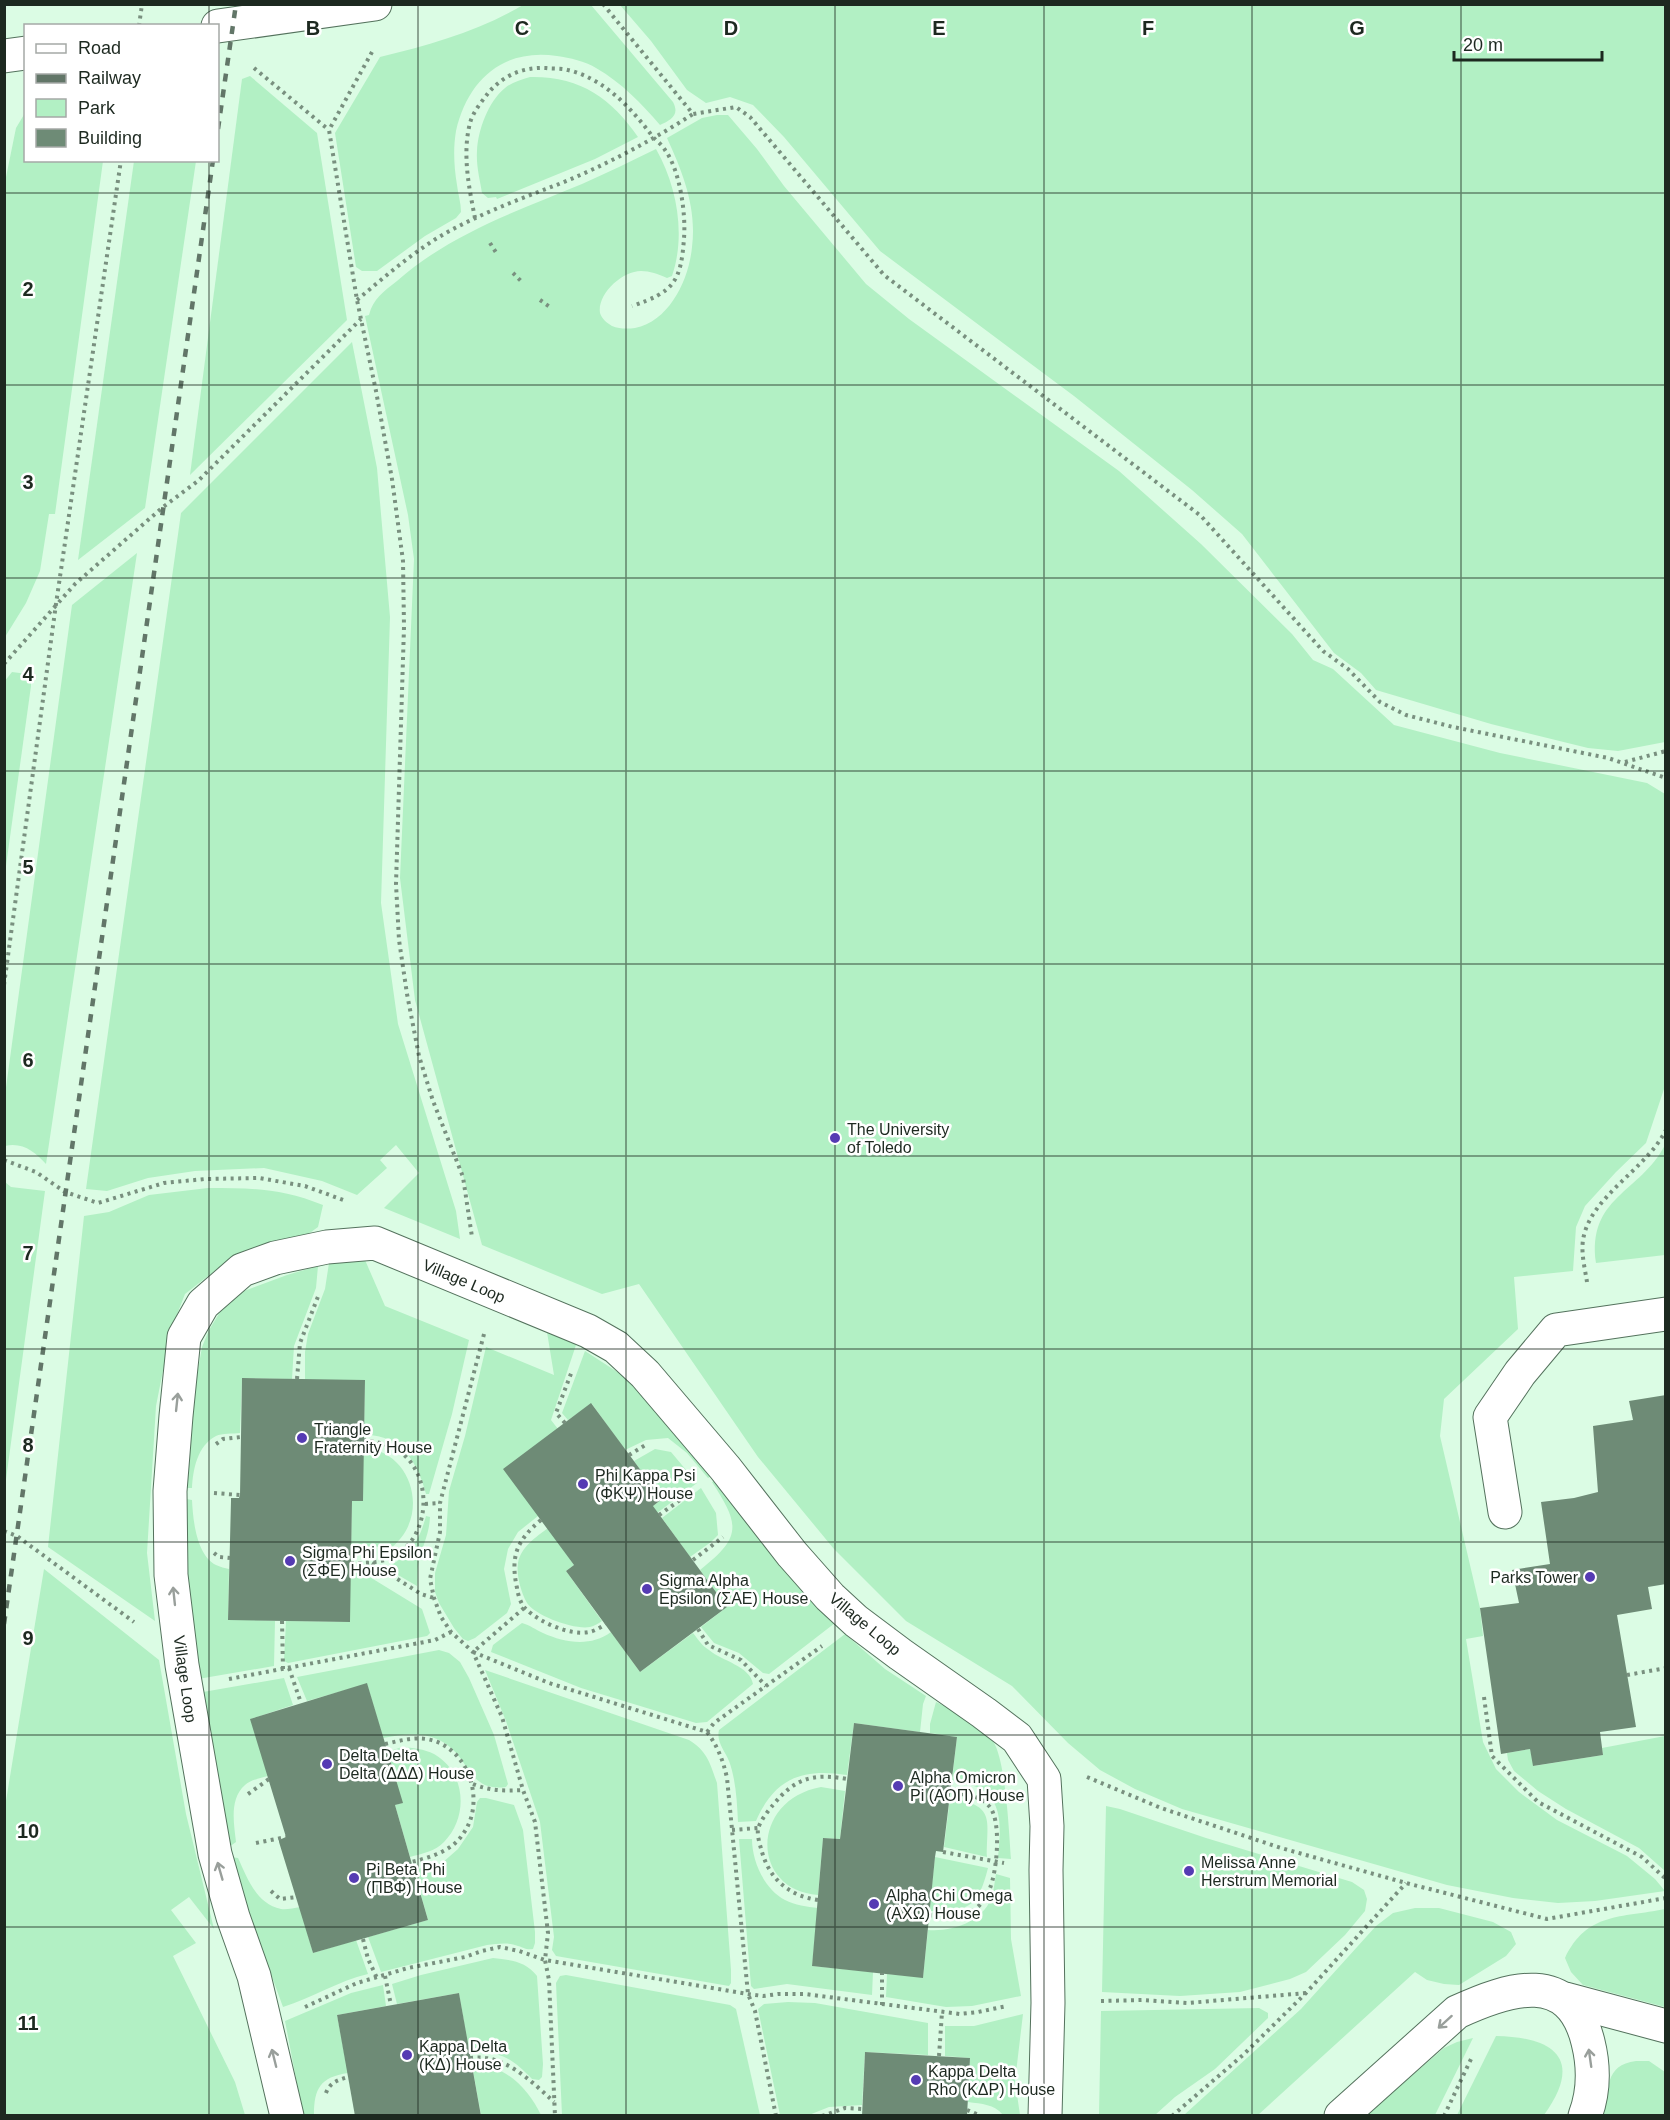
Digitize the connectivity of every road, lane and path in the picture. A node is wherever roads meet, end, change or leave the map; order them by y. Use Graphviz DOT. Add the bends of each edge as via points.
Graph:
graph roads {
  1 [pos="142,4"];
  2 [pos="375,4"];
  3 [pos="603,4"];
  4 [pos="139,24"];
  5 [pos="219,26"];
  6 [pos="372,52"];
  7 [pos="24,53"];
  8 [pos="4,56"];
  9 [pos="254,68"];
  10 [pos="693,114"];
  11 [pos="329,130"];
  12 [pos="654,139"];
  13 [pos="121,162"];
  14 [pos="476,218"];
  15 [pos="490,243"];
  16 [pos="497,254"];
  17 [pos="513,273"];
  18 [pos="522,282"];
  19 [pos="357,300"];
  20 [pos="540,300"];
  21 [pos="632,306"];
  22 [pos="550,307"];
  23 [pos="361,319"];
  24 [pos="56,604"];
  25 [pos="4,664"];
  26 [pos="1665,751"];
  27 [pos="1624,762"];
  28 [pos="1665,778"];
  29 [pos="4,985"];
  30 [pos="1665,1131"];
  31 [pos="4,1160"];
  32 [pos="349,1202"];
  33 [pos="472,1239"];
  34 [pos="327,1247"];
  35 [pos="1665,1314"];
  36 [pos="1593,1324"];
  37 [pos="588,1331"];
  38 [pos="484,1334"];
  39 [pos="297,1379"];
  40 [pos="565,1423"];
  41 [pos="364,1440"];
  42 [pos="424,1503"];
  43 [pos="440,1503"];
  44 [pos="1505,1512"];
  45 [pos="541,1520"];
  46 [pos="4,1531"];
  47 [pos="370,1562"];
  48 [pos="351,1563"];
  49 [pos="434,1598"];
  50 [pos="524,1608"];
  51 [pos="282,1621"];
  52 [pos="856,1621"];
  53 [pos="137,1624"];
  54 [pos="606,1624"];
  55 [pos="698,1629"];
  56 [pos="451,1632"];
  57 [pos="473,1652"];
  58 [pos="289,1668"];
  59 [pos="1665,1668"];
  60 [pos="283,1669"];
  61 [pos="1627,1675"];
  62 [pos="220,1681"];
  63 [pos="766,1686"];
  64 [pos="1484,1697"];
  65 [pos="301,1703"];
  66 [pos="707,1732"];
  67 [pos="385,1744"];
  68 [pos="1085,1776"];
  69 [pos="847,1779"];
  70 [pos="473,1784"];
  71 [pos="523,1790"];
  72 [pos="950,1793"];
  73 [pos="758,1828"];
  74 [pos="732,1830"];
  75 [pos="943,1852"];
  76 [pos="412,1862"];
  77 [pos="995,1862"];
  78 [pos="1046,1870"];
  79 [pos="1665,1879"];
  80 [pos="1406,1883"];
  81 [pos="1665,1898"];
  82 [pos="818,1900"];
  83 [pos="929,1915"];
  84 [pos="363,1939"];
  85 [pos="545,1960"];
  86 [pos="882,1973"];
  87 [pos="385,1976"];
  88 [pos="377,1978"];
  89 [pos="1306,1993"];
  90 [pos="748,1994"];
  91 [pos="1565,1999"];
  92 [pos="1101,2001"];
  93 [pos="1013,2004"];
  94 [pos="391,2005"];
  95 [pos="882,2005"];
  96 [pos="942,2012"];
  97 [pos="266,2025"];
  98 [pos="1665,2026"];
  99 [pos="939,2056"];
  100 [pos="1473,2056"];
  101 [pos="470,2058"];
  102 [pos="348,2077"];
  103 [pos="322,2100"];
  104 [pos="554,2103"];
  105 [pos="862,2109"];
  106 [pos="967,2110"];
  107 [pos="287,2115"];
  108 [pos="555,2115"];
  109 [pos="776,2115"];
  110 [pos="822,2115"];
  111 [pos="981,2115"];
  112 [pos="1045,2115"];
  113 [pos="1172,2115"];
  114 [pos="1341,2115"];
  115 [pos="1444,2115"];
  116 [pos="1585,2115"];
  1 -- 4 [label="path"];
  2 -- 5 [label="street"];
  3 -- 10 [label="path"];
  6 -- 11 [label="path"];
  7 -- 8 [label="street"];
  9 -- 11 [label="path"];
  10 -- 12 [label="path"];
  10 -- 27 [label="path" via="736,107 750,117 884,275 1201,516 1323,651 1348,669 1380,702 1406,716"];
  11 -- 19 [label="path"];
  12 -- 14 [label="path"];
  12 -- 14 [label="path" via="624,103 584,76 568,70 538,68 505,77 470,122 467,161"];
  12 -- 21 [label="path" via="666,151 683,200 683,255 677,277 667,291"];
  13 -- 24 [label="path"];
  14 -- 19 [label="path" via="438,238"];
  15 -- 16 [label="path"];
  17 -- 18 [label="path"];
  19 -- 23 [label="path"];
  20 -- 22 [label="path"];
  23 -- 24 [label="path" via="198,481 163,507"];
  23 -- 33 [label="path" via="392,479 403,561 396,884 399,940 419,1056 463,1177"];
  24 -- 25 [label="path"];
  24 -- 29 [label="path"];
  26 -- 27 [label="path"];
  27 -- 28 [label="path"];
  30 -- 36 [label="path" via="1638,1167 1595,1210 1586,1226 1583,1257"];
  31 -- 32 [label="path" via="36,1172 65,1192 98,1203 164,1183 259,1178 305,1186"];
  34 -- 37 [label="street, Village Loop" via="375,1243"];
  34 -- 39 [label="path" via="320,1292 300,1343"];
  97 -- 34 [label="street, Village Loop, one-way" via="215,1854 182,1665 171,1575 170,1491 184,1337 203,1304 242,1270"];
  35 -- 36 [label="street"];
  36 -- 44 [label="street" via="1556,1330 1520,1372 1490,1417"];
  37 -- 40 [label="path" via="556,1413"];
  37 -- 52 [label="street, Village Loop" via="616,1347 645,1374 792,1554"];
  38 -- 43 [label="path"];
  41 -- 42 [label="path" via="400,1451 419,1478"];
  42 -- 43 [label="path"];
  42 -- 47 [label="path" via="416,1532 403,1550 386,1560"];
  43 -- 49 [label="path" via="440,1532 430,1579"];
  45 -- 50 [label="path" via="526,1532 514,1562"];
  46 -- 53 [label="path" via="17,1536"];
  47 -- 48 [label="path"];
  47 -- 49 [label="path"];
  49 -- 56 [label="path"];
  50 -- 54 [label="path" via="540,1619 574,1631 588,1632"];
  50 -- 57 [label="path"];
  51 -- 60 [label="path"];
  52 -- 63 [label="path"];
  52 -- 78 [label="street, Village Loop" via="1017,1738 1044,1779"];
  55 -- 63 [label="path" via="708,1646 741,1660"];
  56 -- 57 [label="path"];
  56 -- 58 [label="path" via="435,1640"];
  57 -- 66 [label="path" via="549,1683"];
  57 -- 71 [label="path" via="502,1717"];
  58 -- 60 [label="path"];
  58 -- 65 [label="path"];
  59 -- 61 [label="path"];
  60 -- 62 [label="path"];
  63 -- 66 [label="path"];
  64 -- 79 [label="path" via="1492,1756 1538,1802 1642,1857"];
  66 -- 74 [label="path" via="723,1758"];
  67 -- 70 [label="path" via="409,1738 444,1746 458,1758"];
  68 -- 80 [label="path" via="1216,1827"];
  69 -- 73 [label="path" via="831,1776 794,1784"];
  70 -- 71 [label="path" via="485,1789"];
  70 -- 76 [label="path" via="474,1800 464,1834 448,1849"];
  71 -- 85 [label="path" via="535,1822 548,1933"];
  72 -- 77 [label="path" via="970,1796 989,1805 997,1826"];
  73 -- 74 [label="path"];
  73 -- 82 [label="path" via="763,1856 774,1878 794,1894"];
  74 -- 90 [label="path"];
  75 -- 77 [label="path"];
  77 -- 78 [label="path"];
  77 -- 83 [label="path" via="991,1887 982,1903 969,1914 954,1918"];
  78 -- 112 [label="street, Village Loop"];
  80 -- 81 [label="path" via="1547,1919"];
  80 -- 89 [label="path"];
  84 -- 88 [label="path"];
  85 -- 87 [label="path" via="500,1947"];
  85 -- 90 [label="path"];
  85 -- 104 [label="path"];
  86 -- 95 [label="path"];
  87 -- 88 [label="path"];
  87 -- 94 [label="path"];
  88 -- 97 [label="path" via="338,1991"];
  89 -- 92 [label="path" via="1196,2002"];
  89 -- 113 [label="path" via="1243,2055"];
  90 -- 95 [label="path" via="805,1994"];
  90 -- 109 [label="path"];
  91 -- 98 [label="street"];
  91 -- 114 [label="street, one-way" via="1527,1990 1480,2001 1456,2012"];
  116 -- 91 [label="street, one-way" via="1592,2086 1592,2061 1578,2017"];
  93 -- 96 [label="path" via="978,2012"];
  95 -- 96 [label="path"];
  96 -- 99 [label="path"];
  107 -- 97 [label="street, Village Loop, one-way"];
  100 -- 115 [label="path"];
  101 -- 104 [label="path" via="500,2060"];
  102 -- 103 [label="path" via="329,2086"];
  104 -- 108 [label="path"];
  105 -- 110 [label="path" via="845,2108"];
  106 -- 111 [label="path"];
}
